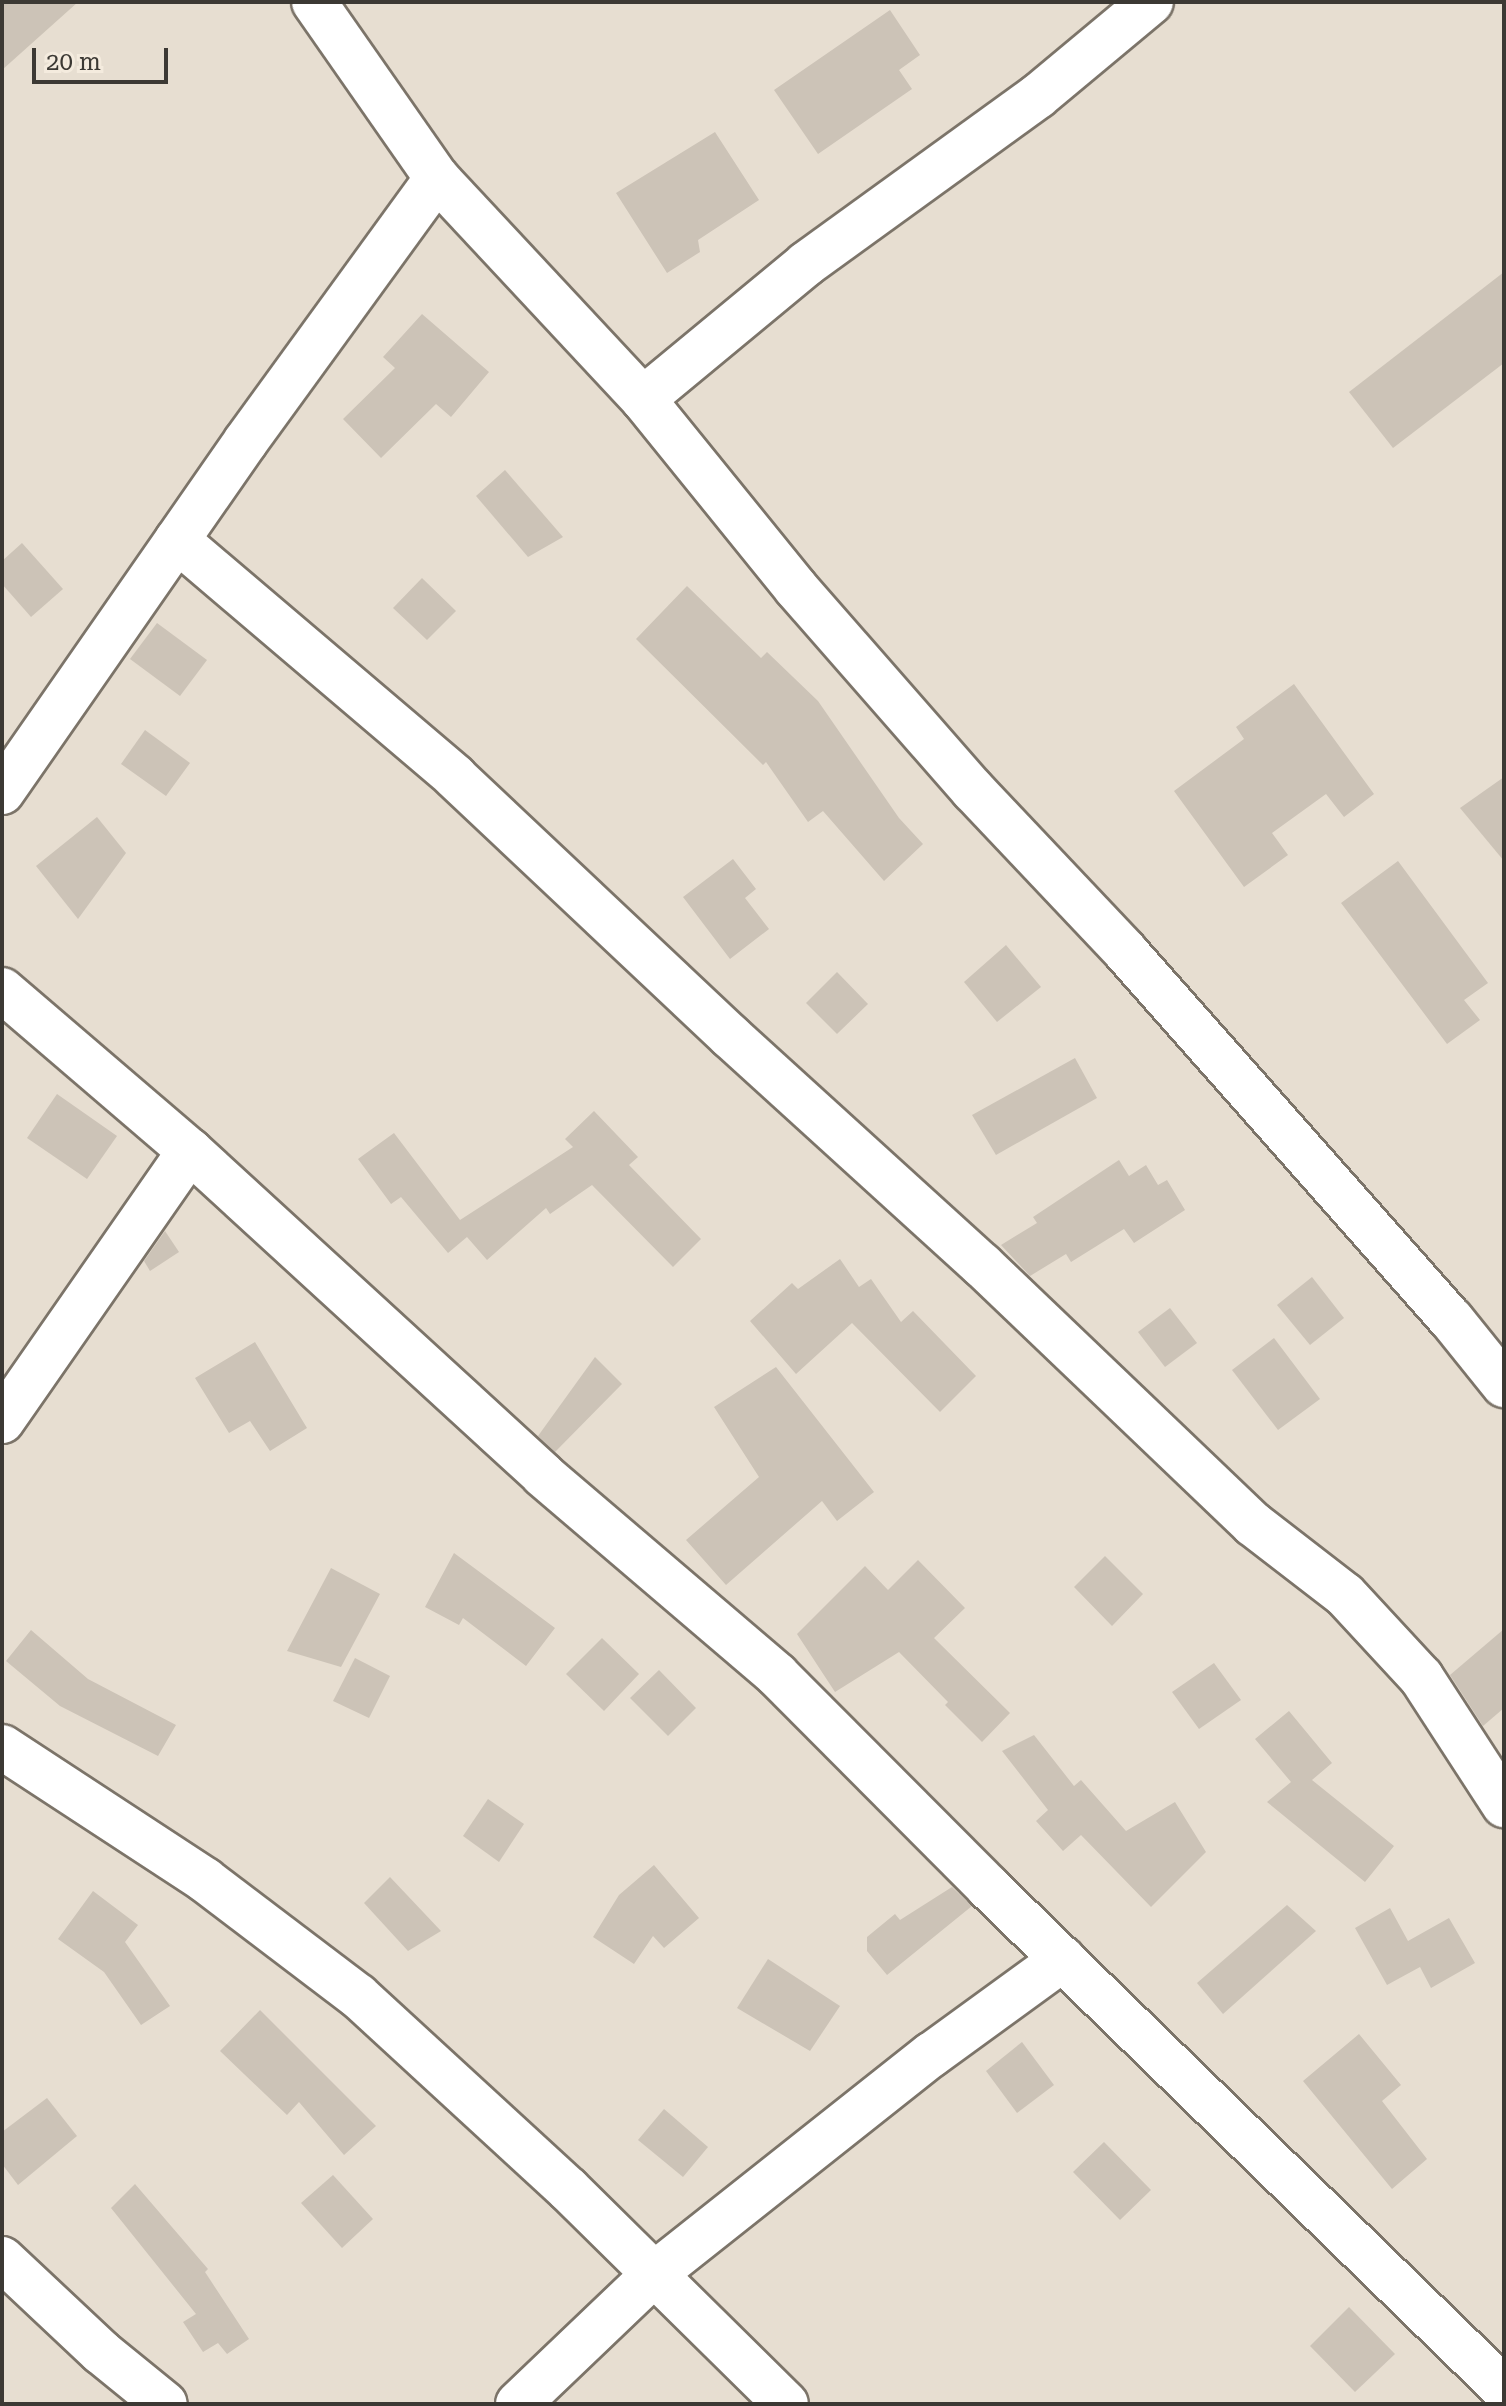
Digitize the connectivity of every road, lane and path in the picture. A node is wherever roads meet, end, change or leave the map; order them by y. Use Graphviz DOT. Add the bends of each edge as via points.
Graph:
graph roads {
  1 [pos="314,2"];
  2 [pos="1151,2"];
  3 [pos="437,178"];
  4 [pos="643,399"];
  5 [pos="177,540"];
  6 [pos="2,792"];
  7 [pos="2,990"];
  8 [pos="190,1151"];
  9 [pos="1504,1385"];
  10 [pos="2,1421"];
  11 [pos="2,1747"];
  12 [pos="1504,1805"];
  13 [pos="1063,1959"];
  14 [pos="2,2259"];
  15 [pos="653,2275"];
  16 [pos="1504,2389"];
  17 [pos="165,2404"];
  18 [pos="518,2404"];
  19 [pos="786,2404"];
  1 -- 3 [label="street"];
  2 -- 4 [label="street" via="1038,96 806,264"];
  3 -- 4 [label="street"];
  3 -- 5 [label="street"];
  4 -- 9 [label="street" via="807,600 973,790 1125,951"];
  5 -- 6 [label="street"];
  5 -- 12 [label="street" via="455,777 1253,1524 1345,1595 1421,1677"];
  7 -- 8 [label="street"];
  8 -- 10 [label="street"];
  8 -- 13 [label="street" via="543,1475 777,1675"];
  11 -- 15 [label="street" via="205,1880 358,1996 568,2189"];
  13 -- 15 [label="street" via="931,2055"];
  13 -- 16 [label="street"];
  14 -- 17 [label="street"];
  15 -- 18 [label="street"];
  15 -- 19 [label="street"];
}
